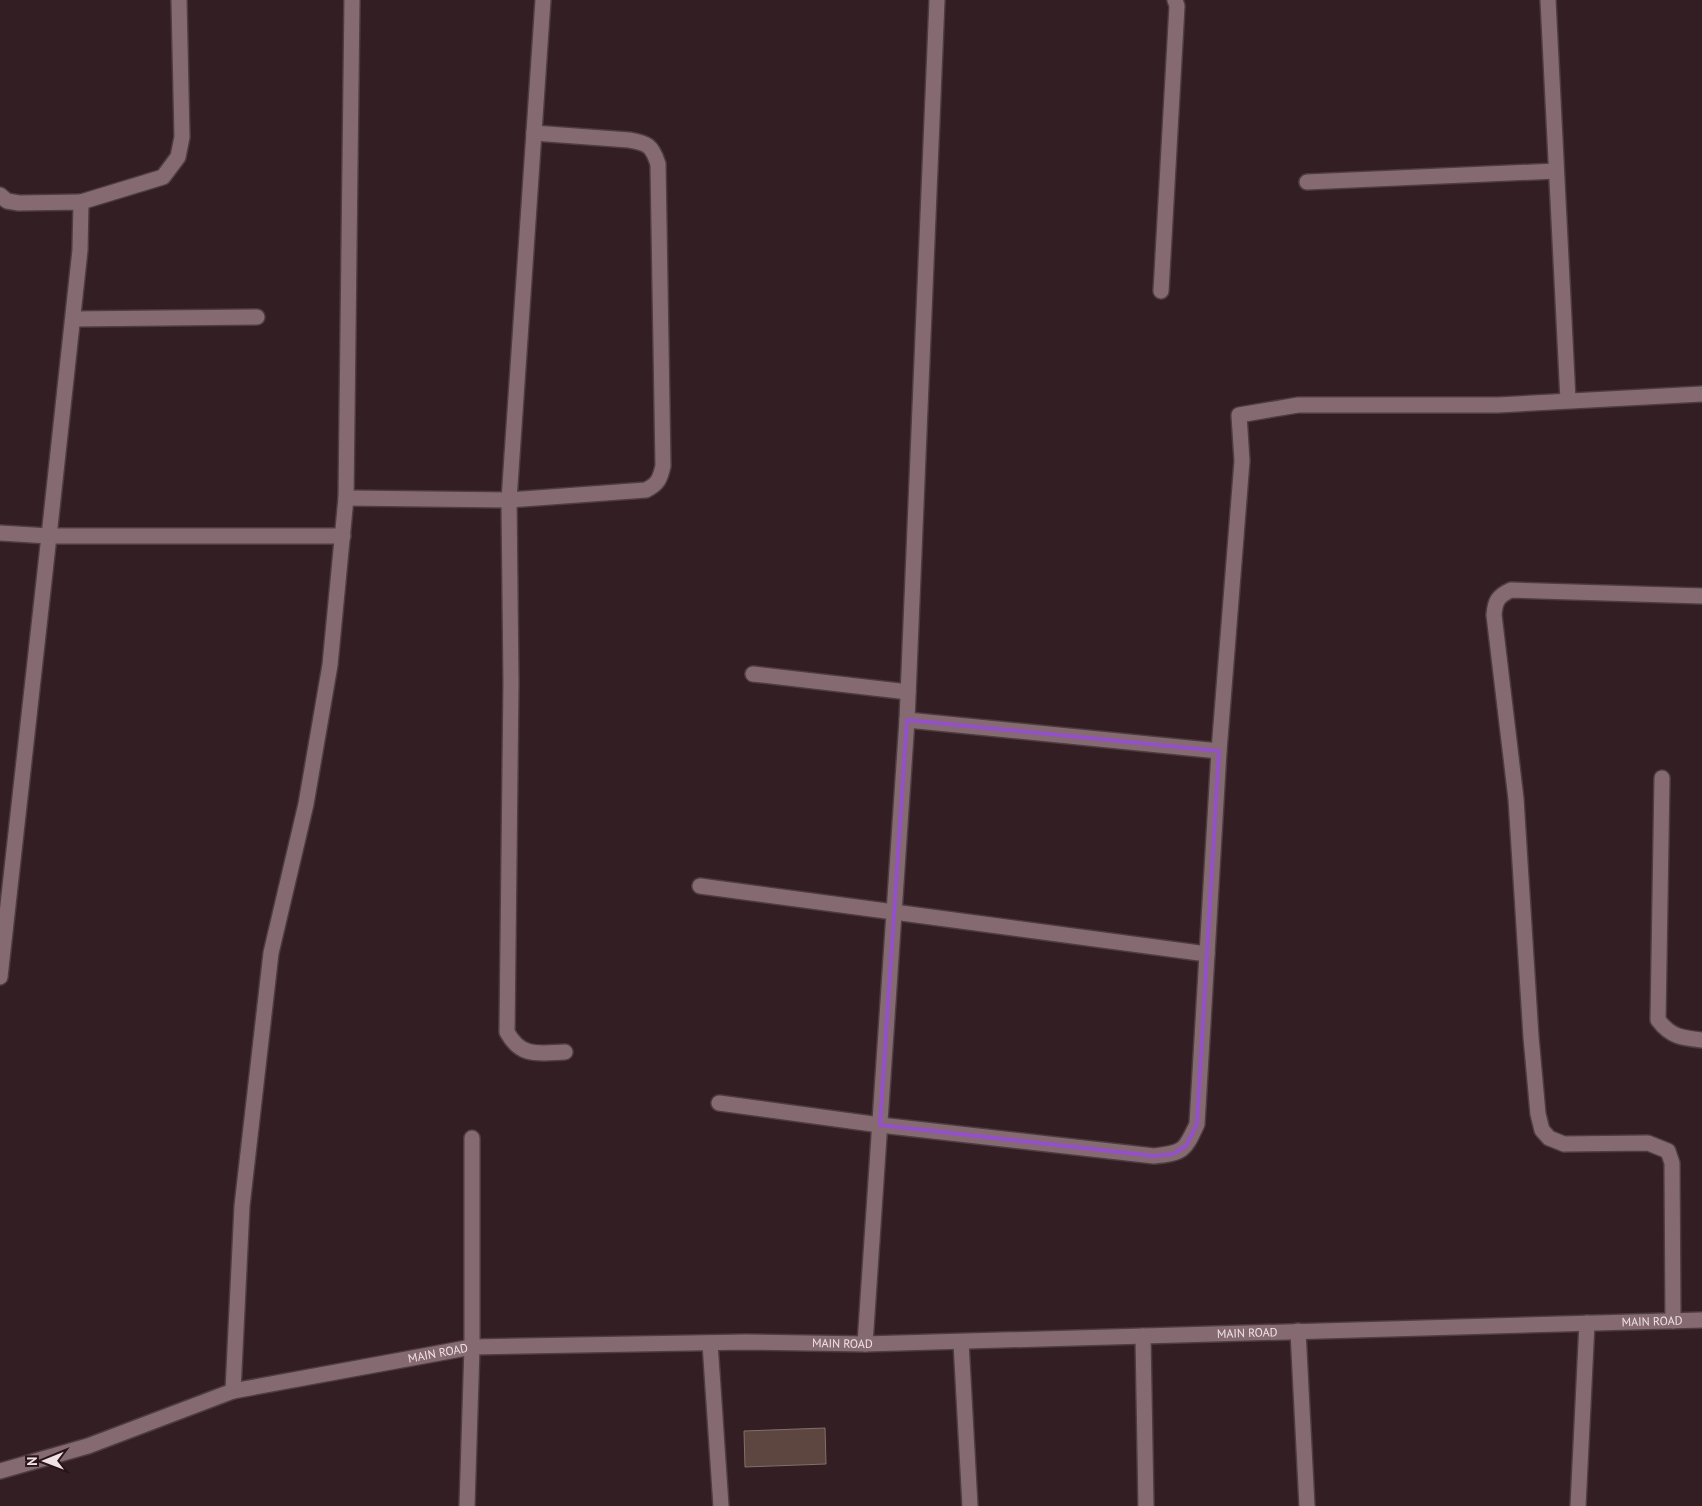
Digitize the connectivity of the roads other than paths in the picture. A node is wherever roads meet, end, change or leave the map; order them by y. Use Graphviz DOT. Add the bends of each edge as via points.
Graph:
graph roads {
  1 [pos="179,0"];
  2 [pos="352,0"];
  3 [pos="543,0"];
  4 [pos="937,0"];
  5 [pos="1175,0"];
  6 [pos="1548,0"];
  7 [pos="534,133"];
  8 [pos="1556,171"];
  9 [pos="1308,182"];
  10 [pos="0,195"];
  11 [pos="80,202"];
  12 [pos="1160,291"];
  13 [pos="257,316"];
  14 [pos="73,319"];
  15 [pos="1702,394"];
  16 [pos="1568,400"];
  17 [pos="346,498"];
  18 [pos="509,500"];
  19 [pos="0,533"];
  20 [pos="49,536"];
  21 [pos="343,536"];
  22 [pos="1702,596"];
  23 [pos="753,674"];
  24 [pos="908,692"];
  25 [pos="907,720"];
  26 [pos="1219,751"];
  27 [pos="1662,778"];
  28 [pos="700,886"];
  29 [pos="894,911"];
  30 [pos="1207,954"];
  31 [pos="0,976"];
  32 [pos="1702,1040"];
  33 [pos="565,1052"];
  34 [pos="719,1103"];
  35 [pos="880,1125"];
  36 [pos="472,1138"];
  37 [pos="1702,1320"];
  38 [pos="1673,1321"];
  39 [pos="1586,1323"];
  40 [pos="1298,1331"];
  41 [pos="1143,1336"];
  42 [pos="960,1342"];
  43 [pos="710,1343"];
  44 [pos="865,1344"];
  45 [pos="472,1347"];
  46 [pos="233,1391"];
  47 [pos="0,1470"];
  48 [pos="467,1506"];
  49 [pos="720,1506"];
  50 [pos="970,1506"];
  51 [pos="1146,1506"];
  52 [pos="1306,1506"];
  53 [pos="1578,1506"];
  1 -- 11 [label="street" via="182,137 178,157 163,176"];
  2 -- 17 [label="street"];
  3 -- 7 [label="street"];
  4 -- 24 [label="street"];
  5 -- 12 [label="street"];
  6 -- 8 [label="street"];
  7 -- 18 [label="street"];
  7 -- 18 [label="street" via="629,140 645,143 654,151 658,164 663,466 660,480 646,490"];
  8 -- 9 [label="street"];
  8 -- 16 [label="street"];
  10 -- 11 [label="street" via="7,201 19,203"];
  11 -- 14 [label="street" via="80,250"];
  13 -- 14 [label="street"];
  14 -- 20 [label="street"];
  15 -- 16 [label="street"];
  16 -- 26 [label="street" via="1498,405 1298,405 1239,414 1242,461"];
  17 -- 18 [label="street"];
  17 -- 21 [label="street"];
  18 -- 33 [label="street" via="511,684 507,1032 521,1050 531,1053"];
  19 -- 20 [label="street"];
  20 -- 21 [label="street"];
  20 -- 31 [label="street"];
  21 -- 46 [label="street" via="330,665 306,804 271,952 242,1206"];
  22 -- 38 [label="street" via="1511,590 1501,594 1495,603 1494,615 1516,799 1531,1037 1542,1130 1549,1138 1564,1144 1648,1143 1668,1151 1672,1163"];
  23 -- 24 [label="street"];
  24 -- 25 [label="street"];
  25 -- 26 [label="street"];
  25 -- 29 [label="street"];
  26 -- 30 [label="street"];
  27 -- 32 [label="street" via="1658,1020 1672,1035"];
  28 -- 29 [label="street"];
  29 -- 30 [label="street"];
  29 -- 35 [label="street"];
  30 -- 35 [label="street" via="1197,1124 1186,1146 1173,1154 1154,1156"];
  34 -- 35 [label="street"];
  35 -- 44 [label="street"];
  36 -- 45 [label="street"];
  37 -- 38 [label="street, MAIN ROAD"];
  38 -- 39 [label="street, MAIN ROAD"];
  39 -- 40 [label="street, MAIN ROAD"];
  39 -- 53 [label="street"];
  40 -- 41 [label="street, MAIN ROAD"];
  40 -- 52 [label="street"];
  41 -- 42 [label="street, MAIN ROAD"];
  41 -- 51 [label="street"];
  42 -- 44 [label="street, MAIN ROAD"];
  42 -- 50 [label="street"];
  43 -- 44 [label="street, MAIN ROAD"];
  43 -- 45 [label="street, MAIN ROAD"];
  43 -- 49 [label="street"];
  45 -- 46 [label="street, MAIN ROAD"];
  45 -- 48 [label="street"];
  46 -- 47 [label="street, MAIN ROAD" via="88,1446"];
}
